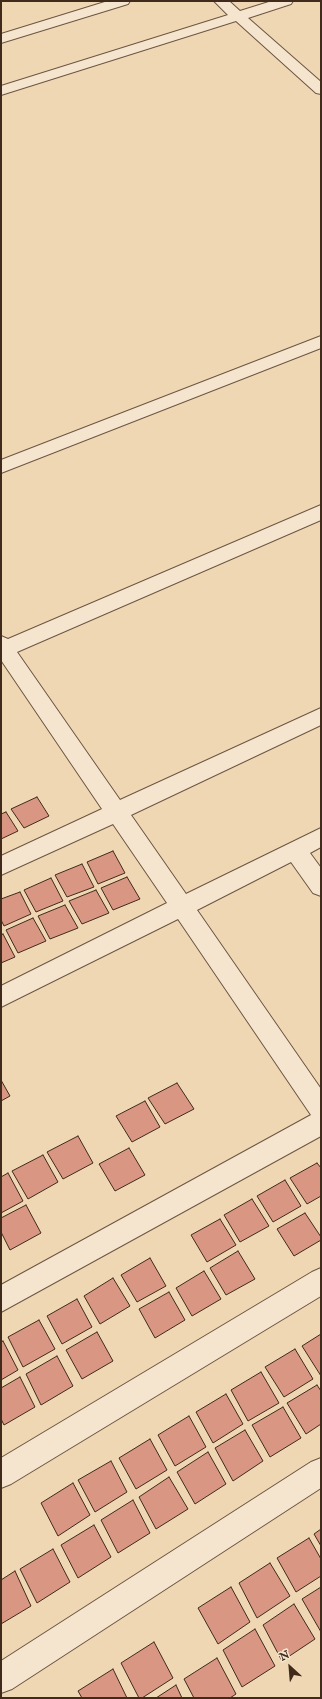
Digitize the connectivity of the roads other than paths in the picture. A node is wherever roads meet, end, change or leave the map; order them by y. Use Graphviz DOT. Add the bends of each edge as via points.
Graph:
graph roads {
  1 [pos="123,1"];
  2 [pos="221,1"];
  3 [pos="286,1"];
  4 [pos="238,16"];
  5 [pos="1,39"];
  6 [pos="321,90"];
  7 [pos="1,91"];
  8 [pos="321,342"];
  9 [pos="1,467"];
  10 [pos="321,512"];
  11 [pos="2,648"];
  12 [pos="321,716"];
  13 [pos="116,812"];
  14 [pos="321,837"];
  15 [pos="295,850"];
  16 [pos="1,866"];
  17 [pos="321,886"];
  18 [pos="181,907"];
  19 [pos="1,997"];
  20 [pos="321,1109"];
  21 [pos="321,1122"];
  22 [pos="321,1281"];
  23 [pos="1,1299"];
  24 [pos="321,1472"];
  25 [pos="1,1474"];
  26 [pos="1,1678"];
  1 -- 5 [label="street"];
  2 -- 4 [label="street"];
  3 -- 4 [label="street"];
  4 -- 6 [label="street"];
  4 -- 7 [label="street"];
  8 -- 9 [label="street"];
  10 -- 11 [label="street"];
  11 -- 13 [label="street"];
  12 -- 13 [label="street"];
  13 -- 16 [label="street"];
  13 -- 18 [label="street"];
  14 -- 15 [label="street"];
  15 -- 17 [label="street"];
  15 -- 18 [label="street"];
  18 -- 19 [label="street"];
  18 -- 20 [label="street"];
  21 -- 23 [label="street"];
  22 -- 25 [label="street"];
  24 -- 26 [label="street"];
}
